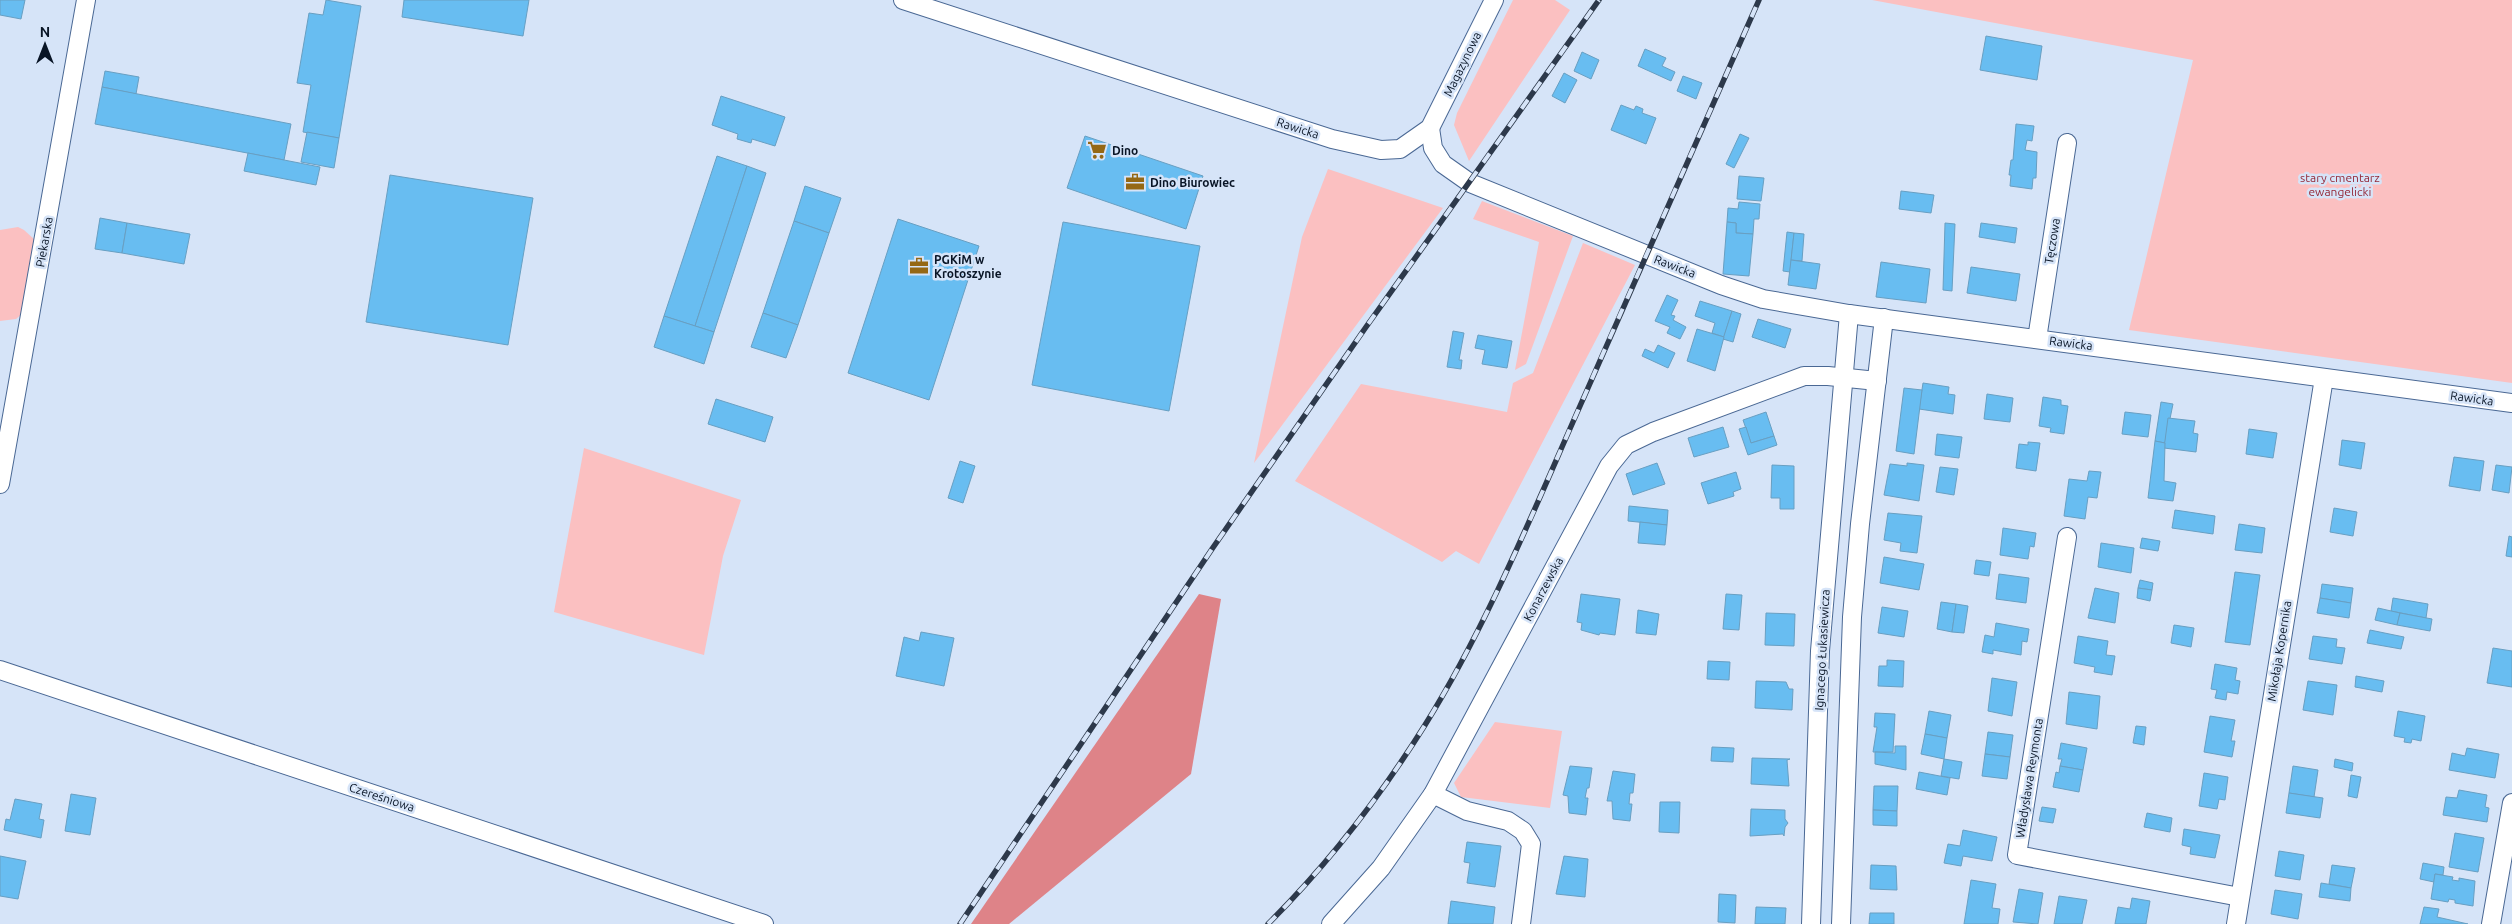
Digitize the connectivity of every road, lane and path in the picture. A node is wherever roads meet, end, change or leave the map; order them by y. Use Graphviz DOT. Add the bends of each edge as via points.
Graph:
graph roads {
  1 [pos="86,0"];
  2 [pos="903,0"];
  3 [pos="1494,0"];
  4 [pos="1430,128"];
  5 [pos="2067,143"];
  6 [pos="1849,314"];
  7 [pos="1884,318"];
  8 [pos="2037,339"];
  9 [pos="1844,377"];
  10 [pos="2324,378"];
  11 [pos="1877,381"];
  12 [pos="2512,403"];
  13 [pos="0,484"];
  14 [pos="2067,537"];
  15 [pos="1822,628"];
  16 [pos="1852,629"];
  17 [pos="0,670"];
  18 [pos="1433,794"];
  19 [pos="2512,803"];
  20 [pos="2240,898"];
  21 [pos="764,924"];
  22 [pos="1331,924"];
  23 [pos="1521,924"];
  24 [pos="1811,924"];
  25 [pos="1841,924"];
  26 [pos="2236,924"];
  27 [pos="2491,924"];
  1 -- 13 [label="street, Piekarska"];
  2 -- 4 [label="street, Rawicka" via="1332,139 1382,150 1400,149"];
  3 -- 4 [label="street, Magazynowa"];
  4 -- 6 [label="street, Rawicka" via="1433,148 1443,164 1470,183 1722,285 1763,299"];
  5 -- 8 [label="street, Tęczowa"];
  6 -- 7 [label="street, Rawicka"];
  6 -- 9 [label="street, Ignacego Łukasiewicza"];
  7 -- 8 [label="street, Rawicka"];
  7 -- 11 [label="street"];
  8 -- 10 [label="street, Rawicka"];
  9 -- 11 [label="street"];
  9 -- 15 [label="street, Ignacego Łukasiewicza"];
  9 -- 18 [label="street, Konarzewska" via="1804,376 1626,445 1609,466"];
  10 -- 12 [label="street, Rawicka"];
  10 -- 20 [label="street, Mikołaja Kopernika"];
  11 -- 16 [label="street" via="1860,524"];
  14 -- 20 [label="street, Władysława Reymonta" via="2017,855"];
  15 -- 16 [label="street"];
  15 -- 24 [label="street, Ignacego Łukasiewicza"];
  16 -- 25 [label="street"];
  17 -- 21 [label="street, Czereśniowa"];
  18 -- 22 [label="street, Konarzewska" via="1382,868"];
  18 -- 23 [label="street" via="1467,811 1508,821 1523,831 1531,844"];
  19 -- 27 [label="street"];
  20 -- 26 [label="street, Mikołaja Kopernika"];
}
